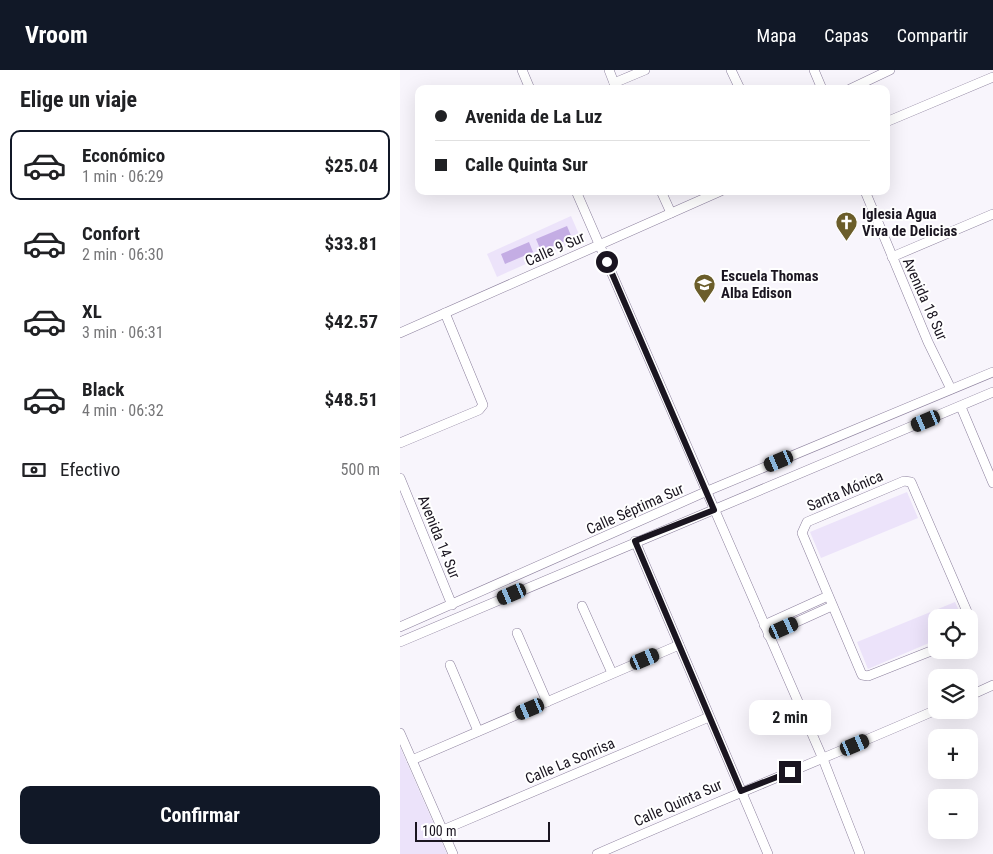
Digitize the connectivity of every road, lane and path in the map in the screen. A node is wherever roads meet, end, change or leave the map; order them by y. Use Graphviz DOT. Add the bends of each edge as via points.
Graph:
graph roads {
  1 [pos="522,70"];
  2 [pos="608,70"];
  3 [pos="644,70"];
  4 [pos="731,70"];
  5 [pos="814,70"];
  6 [pos="890,70"];
  7 [pos="993,77"];
  8 [pos="528,85"];
  9 [pos="616,85"];
  10 [pos="618,85"];
  11 [pos="738,85"];
  12 [pos="820,85"];
  13 [pos="858,85"];
  14 [pos="890,120"];
  15 [pos="578,195"];
  16 [pos="663,195"];
  17 [pos="713,195"];
  18 [pos="866,195"];
  19 [pos="671,213"];
  20 [pos="993,214"];
  21 [pos="599,244"];
  22 [pos="892,257"];
  23 [pos="445,313"];
  24 [pos="400,333"];
  25 [pos="993,372"];
  26 [pos="951,389"];
  27 [pos="993,392"];
  28 [pos="961,407"];
  29 [pos="400,443"];
  30 [pos="400,478"];
  31 [pos="993,483"];
  32 [pos="706,492"];
  33 [pos="714,510"];
  34 [pos="635,541"];
  35 [pos="828,596"];
  36 [pos="452,605"];
  37 [pos="582,606"];
  38 [pos="832,606"];
  39 [pos="966,609"];
  40 [pos="764,625"];
  41 [pos="400,627"];
  42 [pos="516,633"];
  43 [pos="768,635"];
  44 [pos="400,642"];
  45 [pos="679,645"];
  46 [pos="928,652"];
  47 [pos="450,665"];
  48 [pos="612,674"];
  49 [pos="993,685"];
  50 [pos="978,692"];
  51 [pos="547,702"];
  52 [pos="928,713"];
  53 [pos="709,717"];
  54 [pos="478,731"];
  55 [pos="400,733"];
  56 [pos="823,759"];
  57 [pos="412,760"];
  58 [pos="741,791"];
  59 [pos="443,830"];
  60 [pos="453,854"];
  61 [pos="597,854"];
  62 [pos="768,854"];
  63 [pos="860,854"];
  1 -- 8 [label="street"];
  2 -- 9 [label="street"];
  3 -- 10 [label="street"];
  4 -- 11 [label="street"];
  5 -- 12 [label="street"];
  6 -- 13 [label="street"];
  7 -- 14 [label="street"];
  15 -- 21 [label="street"];
  16 -- 19 [label="street"];
  17 -- 19 [label="street, Calle 9 Sur"];
  18 -- 22 [label="street, Avenida 18 Sur"];
  19 -- 21 [label="street, Calle 9 Sur"];
  20 -- 22 [label="street"];
  21 -- 23 [label="street, Calle 9 Sur"];
  21 -- 32 [label="street"];
  22 -- 26 [label="street, Avenida 18 Sur"];
  23 -- 24 [label="street, Calle 9 Sur"];
  23 -- 29 [label="street" via="483,405 479,410"];
  25 -- 26 [label="street, Calle Séptima Sur"];
  26 -- 32 [label="street, Calle Séptima Sur"];
  27 -- 28 [label="street, Calle Séptima Sur"];
  28 -- 31 [label="street"];
  28 -- 33 [label="street, Calle Séptima Sur"];
  30 -- 36 [label="street, Avenida 14 Sur"];
  32 -- 33 [label="street"];
  32 -- 36 [label="street, Calle Séptima Sur"];
  33 -- 34 [label="street, Calle Séptima Sur"];
  33 -- 40 [label="street"];
  34 -- 44 [label="street, Calle Séptima Sur"];
  34 -- 45 [label="street"];
  35 -- 38 [label="street, Santa Mónica"];
  35 -- 39 [label="street, Santa Mónica" via="802,532 804,524 908,481 914,484"];
  35 -- 40 [label="street"];
  36 -- 41 [label="street, Calle Séptima Sur"];
  37 -- 48 [label="street"];
  38 -- 43 [label="street"];
  38 -- 46 [label="street, Santa Mónica" via="864,676"];
  40 -- 43 [label="street"];
  42 -- 51 [label="street"];
  43 -- 56 [label="street"];
  45 -- 48 [label="street"];
  45 -- 53 [label="street"];
  47 -- 54 [label="street"];
  48 -- 51 [label="street"];
  49 -- 50 [label="street"];
  51 -- 54 [label="street"];
  52 -- 56 [label="street, Calle Quinta Sur"];
  53 -- 58 [label="street"];
  53 -- 59 [label="street, Calle La Sonrisa"];
  54 -- 57 [label="street"];
  55 -- 57 [label="street"];
  56 -- 58 [label="street, Calle Quinta Sur"];
  56 -- 63 [label="street"];
  57 -- 59 [label="street"];
  58 -- 61 [label="street, Calle Quinta Sur"];
  58 -- 62 [label="street"];
  59 -- 60 [label="street"];
}
